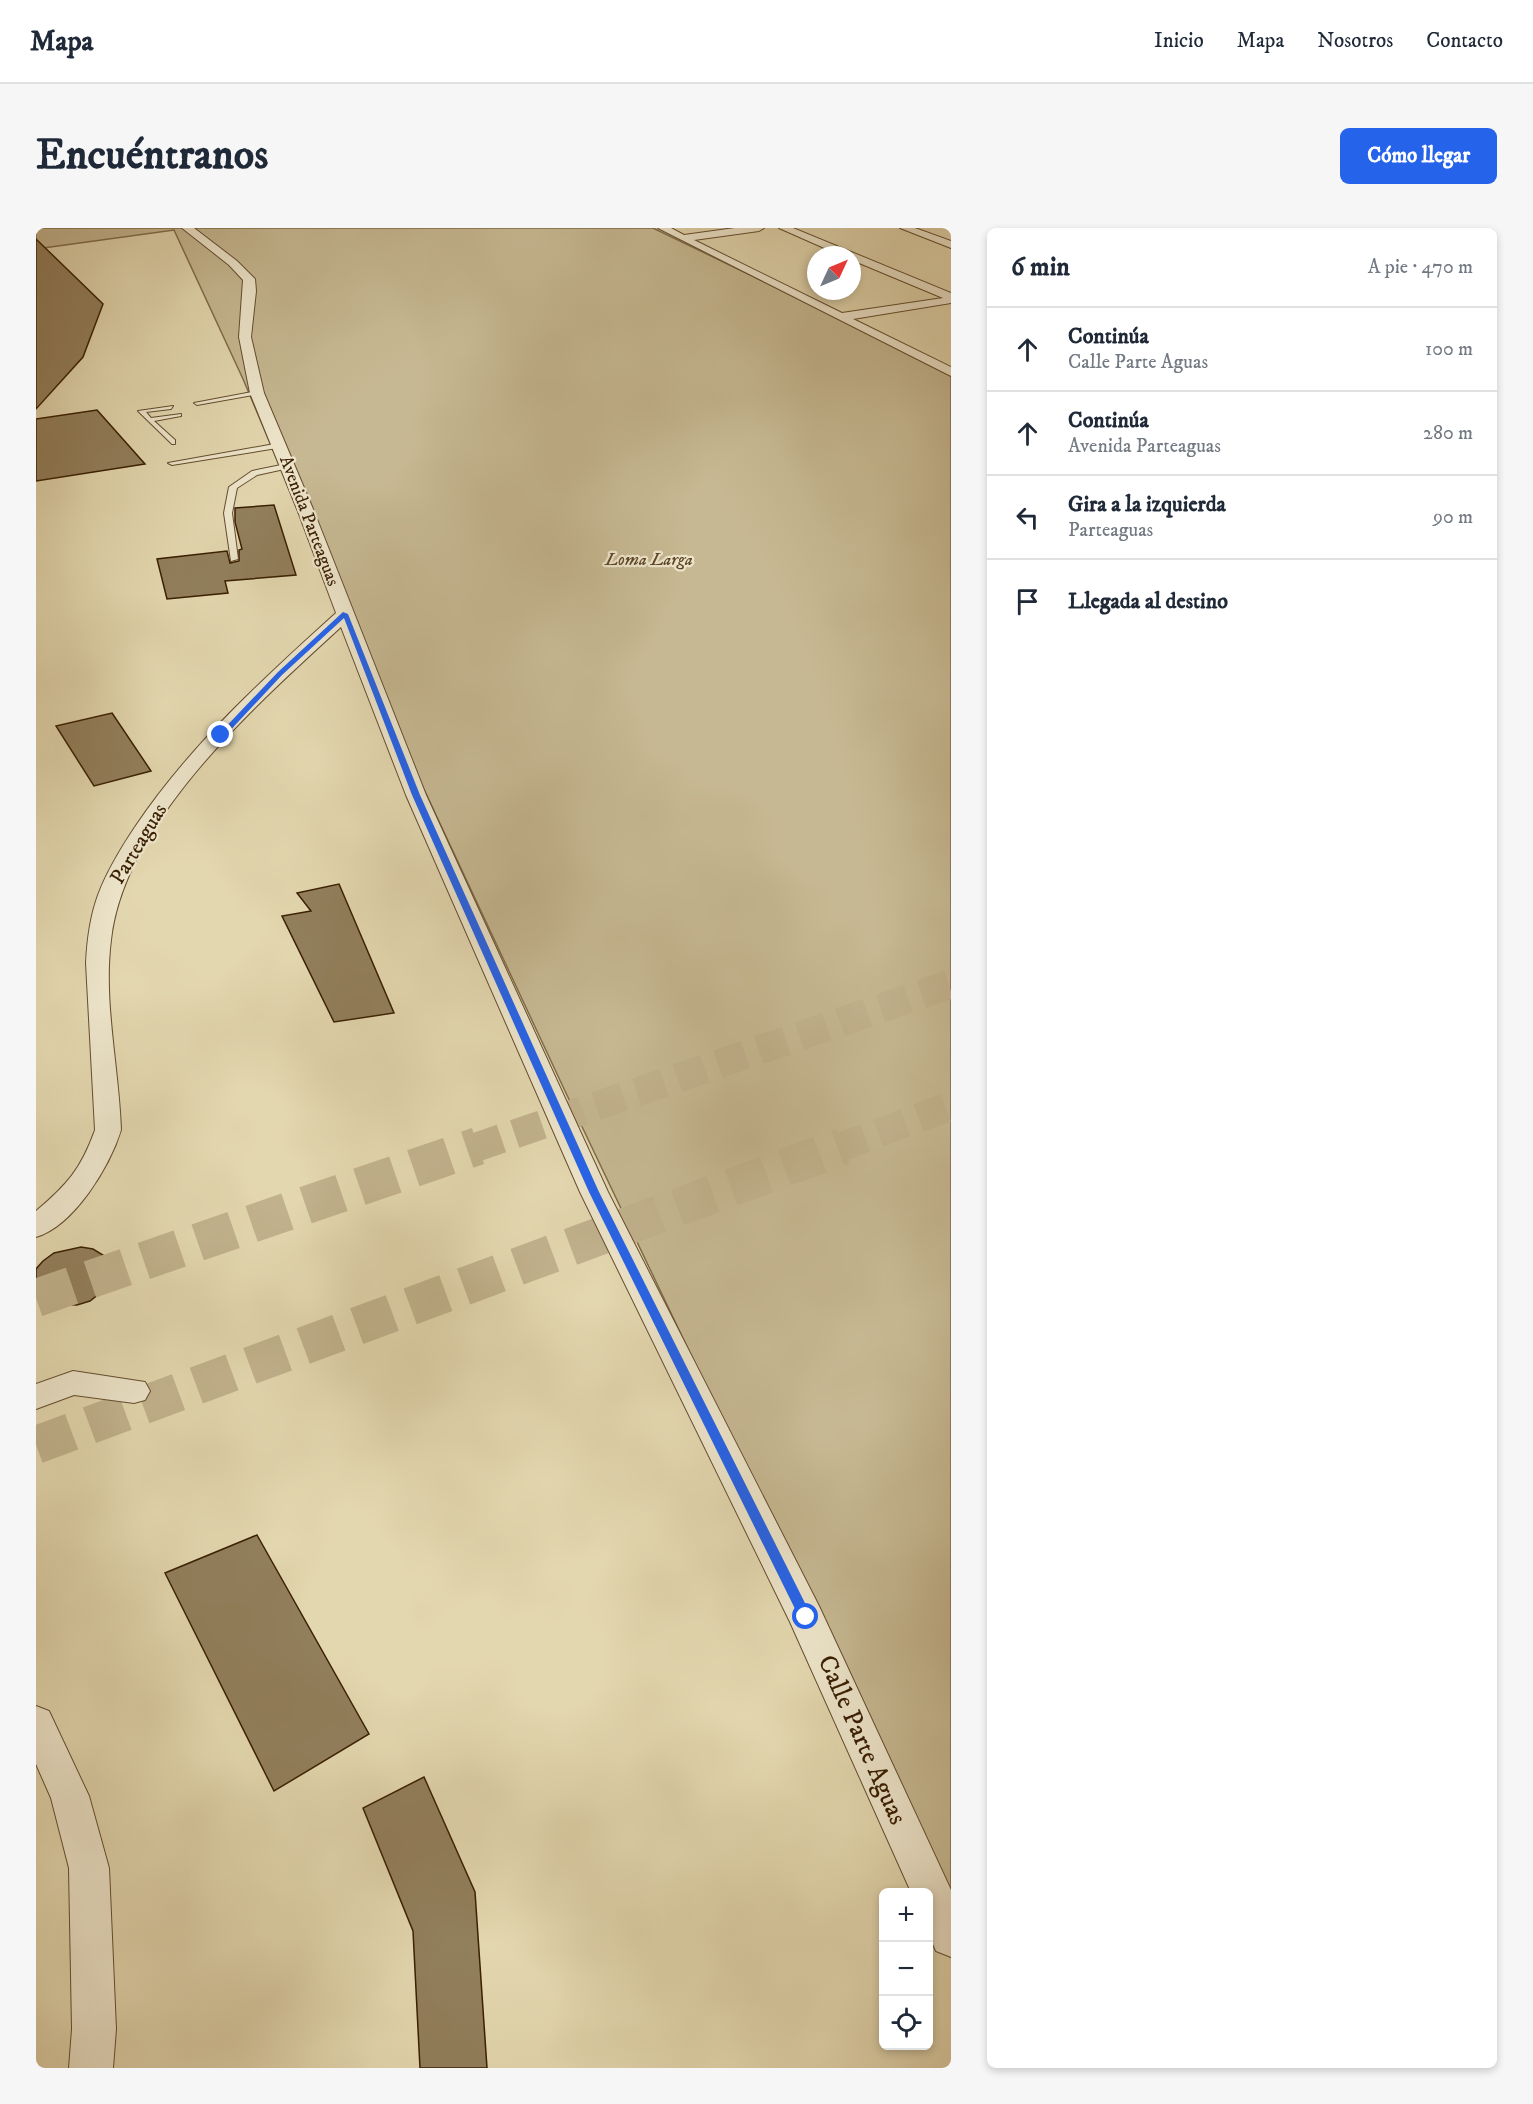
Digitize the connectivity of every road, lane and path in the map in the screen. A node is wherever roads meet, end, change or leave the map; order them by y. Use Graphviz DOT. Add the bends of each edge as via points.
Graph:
graph roads {
  1 [pos="188,228"];
  2 [pos="663,228"];
  3 [pos="759,228"];
  4 [pos="784,228"];
  5 [pos="905,228"];
  6 [pos="683,238"];
  7 [pos="827,246"];
  8 [pos="951,246"];
  9 [pos="861,260"];
  10 [pos="951,298"];
  11 [pos="840,316"];
  12 [pos="951,372"];
  13 [pos="256,399"];
  14 [pos="196,404"];
  15 [pos="171,407"];
  16 [pos="179,415"];
  17 [pos="148,420"];
  18 [pos="172,442"];
  19 [pos="280,445"];
  20 [pos="172,462"];
  21 [pos="286,466"];
  22 [pos="234,559"];
  23 [pos="345,614"];
  24 [pos="594,1192"];
  25 [pos="36,1227"];
  26 [pos="134,1391"];
  27 [pos="36,1397"];
  28 [pos="36,1723"];
  29 [pos="951,1936"];
  30 [pos="91,2068"];
  1 -- 13 [label="street, Avenida Parteaguas" via="249,279 245,337"];
  2 -- 6 [label="street"];
  3 -- 6 [label="street"];
  4 -- 7 [label="street"];
  5 -- 8 [label="street"];
  6 -- 11 [label="street"];
  9 -- 10 [label="street"];
  10 -- 11 [label="street"];
  11 -- 12 [label="street"];
  13 -- 14 [label="lane"];
  13 -- 19 [label="street, Avenida Parteaguas"];
  15 -- 17 [label="lane" via="141,411"];
  16 -- 17 [label="lane"];
  17 -- 18 [label="lane"];
  19 -- 20 [label="lane"];
  19 -- 21 [label="street, Avenida Parteaguas"];
  21 -- 22 [label="lane" via="255,473 233,487 228,513"];
  21 -- 23 [label="street, Avenida Parteaguas"];
  23 -- 24 [label="street, Avenida Parteaguas" via="416,795"];
  23 -- 25 [label="street, Parteaguas" via="280,673 162,802 112,886 99,937 98,981 108,1130 101,1151 75,1193"];
  24 -- 29 [label="street, Calle Parte Aguas" via="806,1617"];
  26 -- 27 [label="street" via="74,1383"];
  28 -- 30 [label="street" via="70,1796 88,1868 94,2029"];
}
